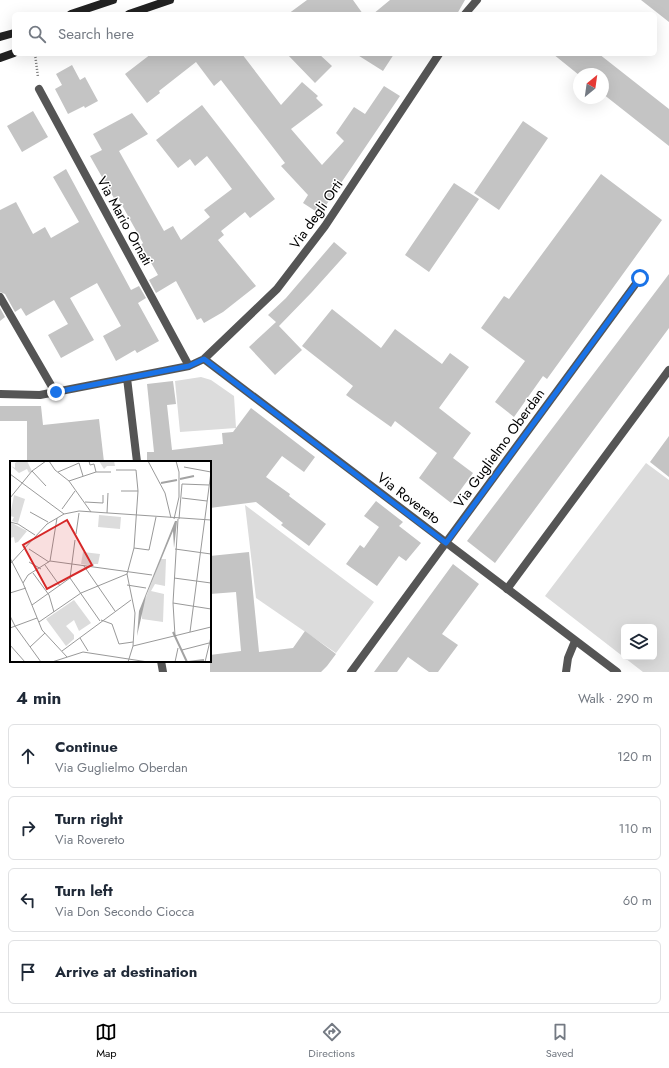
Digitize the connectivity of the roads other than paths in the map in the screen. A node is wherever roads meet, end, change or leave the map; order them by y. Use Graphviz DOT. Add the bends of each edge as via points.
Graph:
graph roads {
  1 [pos="113,0"];
  2 [pos="170,0"];
  3 [pos="477,0"];
  4 [pos="77,12"];
  5 [pos="135,12"];
  6 [pos="467,12"];
  7 [pos="12,34"];
  8 [pos="0,37"];
  9 [pos="12,54"];
  10 [pos="438,56"];
  11 [pos="0,58"];
  12 [pos="38,89"];
  13 [pos="640,278"];
  14 [pos="0,297"];
  15 [pos="204,359"];
  16 [pos="189,366"];
  17 [pos="669,370"];
  18 [pos="127,378"];
  19 [pos="56,392"];
  20 [pos="0,394"];
  21 [pos="137,461"];
  22 [pos="446,543"];
  23 [pos="507,589"];
  24 [pos="575,641"];
  25 [pos="161,662"];
  26 [pos="163,672"];
  27 [pos="351,672"];
  28 [pos="566,672"];
  29 [pos="617,672"];
  1 -- 4 [label="street"];
  2 -- 5 [label="street"];
  3 -- 6 [label="street"];
  7 -- 8 [label="street"];
  9 -- 11 [label="street"];
  10 -- 15 [label="street, Via degli Orti" via="325,226 277,289"];
  12 -- 16 [label="street, Via Mario Ornati"];
  13 -- 22 [label="street, Via Guglielmo Oberdan"];
  14 -- 19 [label="street"];
  15 -- 16 [label="street, Via degli Orti"];
  15 -- 22 [label="street, Via Rovereto"];
  16 -- 18 [label="street, Via degli Orti"];
  17 -- 23 [label="street"];
  18 -- 19 [label="street, Via degli Orti"];
  18 -- 21 [label="street"];
  19 -- 20 [label="street, Via degli Orti" via="40,395"];
  22 -- 23 [label="street, Via Rovereto"];
  22 -- 27 [label="street, Via Guglielmo Oberdan"];
  23 -- 24 [label="street, Via Rovereto"];
  24 -- 28 [label="street"];
  24 -- 29 [label="street, Via Rovereto"];
  25 -- 26 [label="street"];
}
